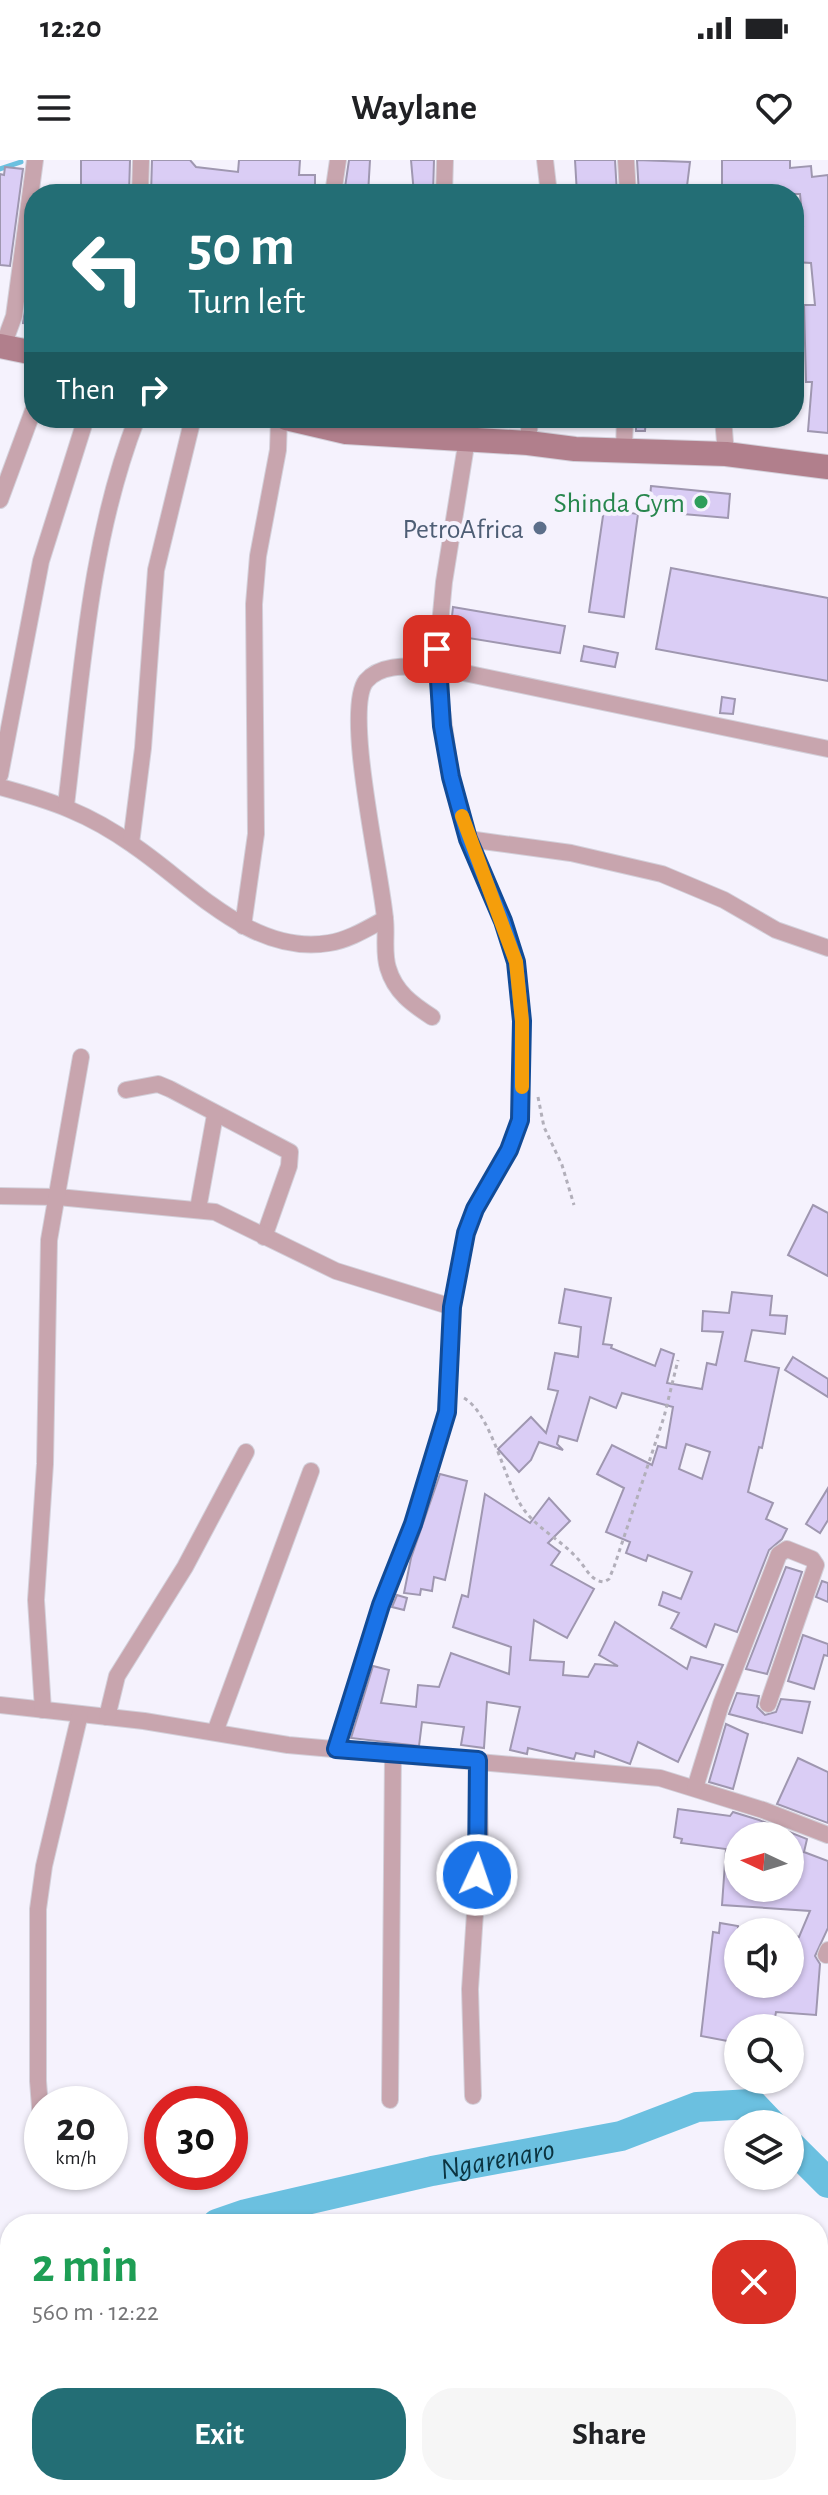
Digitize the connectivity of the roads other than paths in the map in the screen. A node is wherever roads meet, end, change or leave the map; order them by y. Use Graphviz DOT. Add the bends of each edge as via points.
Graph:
graph roads {
  1 [pos="35,160"];
  2 [pos="141,160"];
  3 [pos="338,160"];
  4 [pos="445,160"];
  5 [pos="545,160"];
  6 [pos="626,160"];
  7 [pos="32,184"];
  8 [pos="140,184"];
  9 [pos="334,184"];
  10 [pos="444,184"];
  11 [pos="548,184"];
  12 [pos="627,184"];
  13 [pos="24,243"];
  14 [pos="1,346"];
  15 [pos="24,351"];
  16 [pos="27,428"];
  17 [pos="83,428"];
  18 [pos="134,428"];
  19 [pos="191,428"];
  20 [pos="286,428"];
  21 [pos="328,428"];
  22 [pos="433,428"];
  23 [pos="529,428"];
  24 [pos="625,428"];
  25 [pos="724,428"];
  26 [pos="467,439"];
  27 [pos="528,443"];
  28 [pos="624,448"];
  29 [pos="726,454"];
  30 [pos="828,467"];
  31 [pos="0,500"];
  32 [pos="436,667"];
  33 [pos="828,749"];
  34 [pos="0,775"];
  35 [pos="0,787"];
  36 [pos="66,805"];
  37 [pos="468,839"];
  38 [pos="131,843"];
  39 [pos="385,919"];
  40 [pos="243,926"];
  41 [pos="828,948"];
  42 [pos="432,1017"];
  43 [pos="81,1057"];
  44 [pos="126,1090"];
  45 [pos="215,1115"];
  46 [pos="0,1196"];
  47 [pos="58,1197"];
  48 [pos="198,1209"];
  49 [pos="264,1237"];
  50 [pos="452,1307"];
  51 [pos="246,1452"];
  52 [pos="311,1471"];
  53 [pos="768,1704"];
  54 [pos="0,1705"];
  55 [pos="43,1710"];
  56 [pos="80,1714"];
  57 [pos="107,1717"];
  58 [pos="215,1732"];
  59 [pos="336,1749"];
  60 [pos="393,1753"];
  61 [pos="478,1760"];
  62 [pos="695,1788"];
  63 [pos="828,1835"];
  64 [pos="38,2086"];
  65 [pos="473,2096"];
  66 [pos="390,2100"];
  1 -- 7 [label="street"];
  2 -- 8 [label="street"];
  3 -- 9 [label="street"];
  4 -- 10 [label="street"];
  5 -- 11 [label="street"];
  6 -- 12 [label="street"];
  13 -- 14 [label="street" via="16,303"];
  14 -- 15 [label="street"];
  16 -- 31 [label="street"];
  17 -- 34 [label="street" via="41,561"];
  18 -- 36 [label="street" via="107,504 96,558"];
  19 -- 38 [label="street" via="156,570"];
  20 -- 40 [label="street" via="258,556 252,707 256,834"];
  21 -- 22 [label="street"];
  22 -- 26 [label="street"];
  23 -- 27 [label="street"];
  24 -- 28 [label="street"];
  25 -- 29 [label="street"];
  26 -- 27 [label="street"];
  26 -- 32 [label="street"];
  27 -- 28 [label="street"];
  28 -- 29 [label="street"];
  29 -- 30 [label="street"];
  32 -- 33 [label="street"];
  32 -- 37 [label="street" via="449,764"];
  32 -- 39 [label="street" via="390,667 368,678 361,695 372,848"];
  35 -- 36 [label="street"];
  36 -- 38 [label="street"];
  37 -- 41 [label="street" via="571,853 662,874 714,894 776,930"];
  37 -- 50 [label="street" via="516,962 522,1080 520,1120 466,1233"];
  38 -- 40 [label="street"];
  39 -- 40 [label="street" via="330,943 280,939"];
  39 -- 42 [label="street" via="387,967 398,991"];
  43 -- 47 [label="street"];
  44 -- 45 [label="street" via="158,1084"];
  45 -- 48 [label="street"];
  45 -- 49 [label="street" via="290,1152"];
  46 -- 47 [label="street"];
  47 -- 48 [label="street"];
  47 -- 55 [label="street" via="49,1240 45,1464 36,1600"];
  48 -- 49 [label="street"];
  49 -- 50 [label="street" via="336,1271"];
  50 -- 59 [label="street" via="447,1412"];
  51 -- 57 [label="street" via="170,1594 117,1676"];
  52 -- 58 [label="street"];
  53 -- 62 [label="street" via="816,1565 787,1549 779,1554 747,1635"];
  54 -- 55 [label="street"];
  55 -- 56 [label="street"];
  56 -- 57 [label="street"];
  56 -- 64 [label="street" via="38,1909"];
  57 -- 58 [label="street"];
  58 -- 59 [label="street"];
  59 -- 60 [label="street"];
  60 -- 61 [label="street"];
  60 -- 66 [label="street"];
  61 -- 62 [label="street" via="606,1770"];
  61 -- 65 [label="street" via="480,1837 470,1989"];
  62 -- 63 [label="street"];
}
